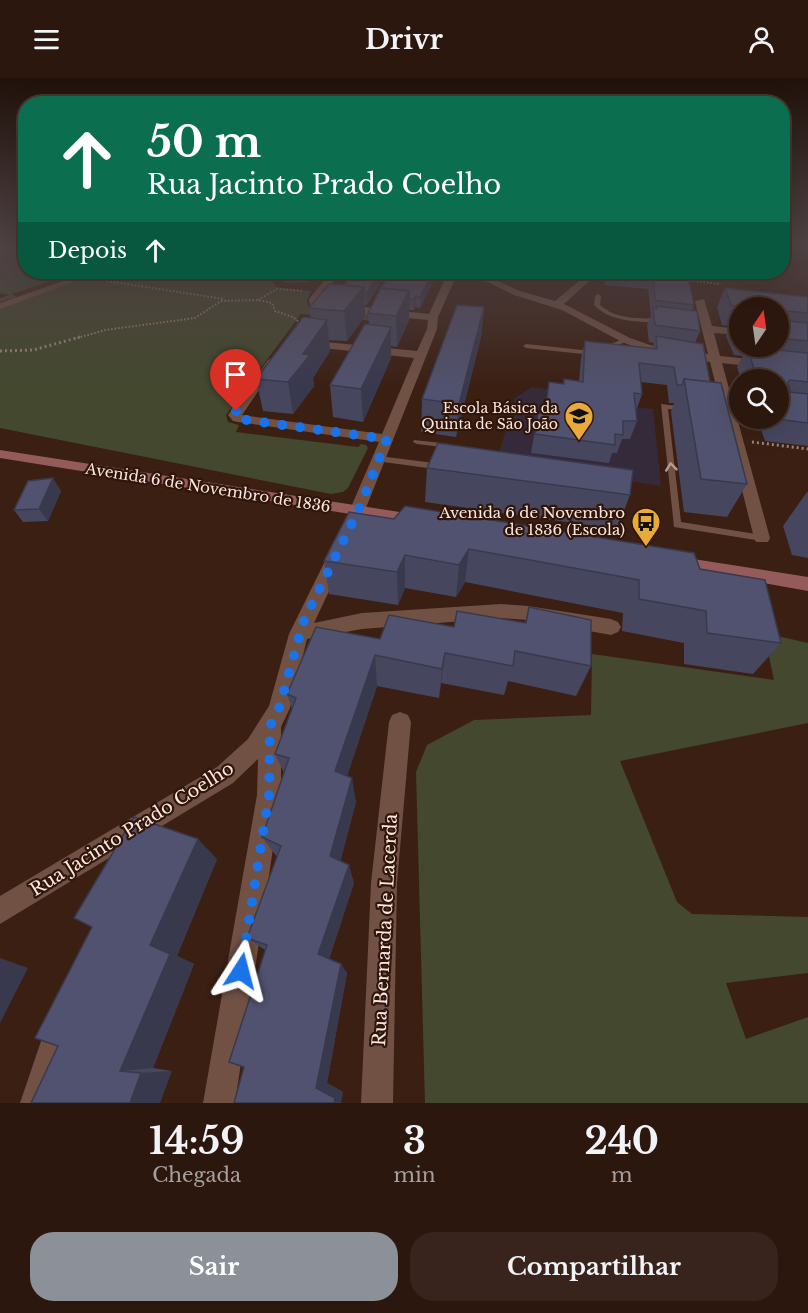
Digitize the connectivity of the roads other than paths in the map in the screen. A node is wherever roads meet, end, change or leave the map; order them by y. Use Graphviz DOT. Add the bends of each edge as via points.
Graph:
graph roads {
  1 [pos="39,292"];
  2 [pos="319,292"];
  3 [pos="444,292"];
  4 [pos="514,292"];
  5 [pos="572,292"];
  6 [pos="598,296"];
  7 [pos="375,301"];
  8 [pos="700,301"];
  9 [pos="558,304"];
  10 [pos="0,306"];
  11 [pos="369,311"];
  12 [pos="432,317"];
  13 [pos="674,322"];
  14 [pos="301,324"];
  15 [pos="703,327"];
  16 [pos="729,331"];
  17 [pos="626,340"];
  18 [pos="289,343"];
  19 [pos="526,346"];
  20 [pos="421,355"];
  21 [pos="277,356"];
  22 [pos="716,359"];
  23 [pos="808,369"];
  24 [pos="729,408"];
  25 [pos="697,410"];
  26 [pos="734,429"];
  27 [pos="387,439"];
  28 [pos="417,442"];
  29 [pos="0,454"];
  30 [pos="379,459"];
  31 [pos="443,467"];
  32 [pos="453,469"];
  33 [pos="358,511"];
  34 [pos="431,522"];
  35 [pos="762,538"];
  36 [pos="662,560"];
  37 [pos="808,584"];
  38 [pos="611,627"];
  39 [pos="299,634"];
  40 [pos="400,722"];
  41 [pos="270,726"];
  42 [pos="121,838"];
  43 [pos="111,871"];
  44 [pos="0,911"];
  45 [pos="71,993"];
  46 [pos="36,1103"];
  47 [pos="219,1103"];
  48 [pos="377,1103"];
  1 -- 10 [label="street"];
  2 -- 11 [label="street" via="314,304 335,303"];
  3 -- 12 [label="street, Rua Jacinto Prado Coelho"];
  4 -- 9 [label="street"];
  5 -- 9 [label="street"];
  6 -- 13 [label="lane" via="599,308 611,314"];
  7 -- 11 [label="lane"];
  8 -- 15 [label="street"];
  9 -- 17 [label="street"];
  11 -- 12 [label="street"];
  12 -- 20 [label="street, Rua Jacinto Prado Coelho" via="432,329"];
  14 -- 18 [label="lane"];
  15 -- 16 [label="street"];
  15 -- 22 [label="street"];
  17 -- 19 [label="lane" via="593,353"];
  17 -- 22 [label="street" via="660,351"];
  18 -- 20 [label="street"];
  20 -- 27 [label="street, Rua Jacinto Prado Coelho"];
  21 -- 27 [label="street" via="234,415"];
  22 -- 23 [label="street"];
  22 -- 24 [label="street"];
  35 -- 25 [label="lane, one-way" via="677,525 664,406"];
  26 -- 35 [label="street"];
  27 -- 30 [label="street, Rua Jacinto Prado Coelho"];
  28 -- 31 [label="lane" via="453,447"];
  29 -- 33 [label="street, Avenida 6 de Novembro de 1836"];
  30 -- 31 [label="lane"];
  30 -- 33 [label="street, Rua Jacinto Prado Coelho"];
  31 -- 32 [label="lane"];
  33 -- 34 [label="street, Avenida 6 de Novembro de 1836"];
  33 -- 39 [label="street, Rua Jacinto Prado Coelho"];
  36 -- 37 [label="street"];
  38 -- 39 [label="street" via="501,611 362,621"];
  39 -- 41 [label="street, Rua Jacinto Prado Coelho" via="279,708"];
  40 -- 48 [label="street, Rua Bernarda de Lacerda" via="384,883"];
  41 -- 42 [label="street, Rua Jacinto Prado Coelho" via="256,746 225,775"];
  41 -- 47 [label="street" via="269,795"];
  42 -- 43 [label="street"];
  42 -- 44 [label="street, Rua Jacinto Prado Coelho"];
  45 -- 46 [label="street"];
}
